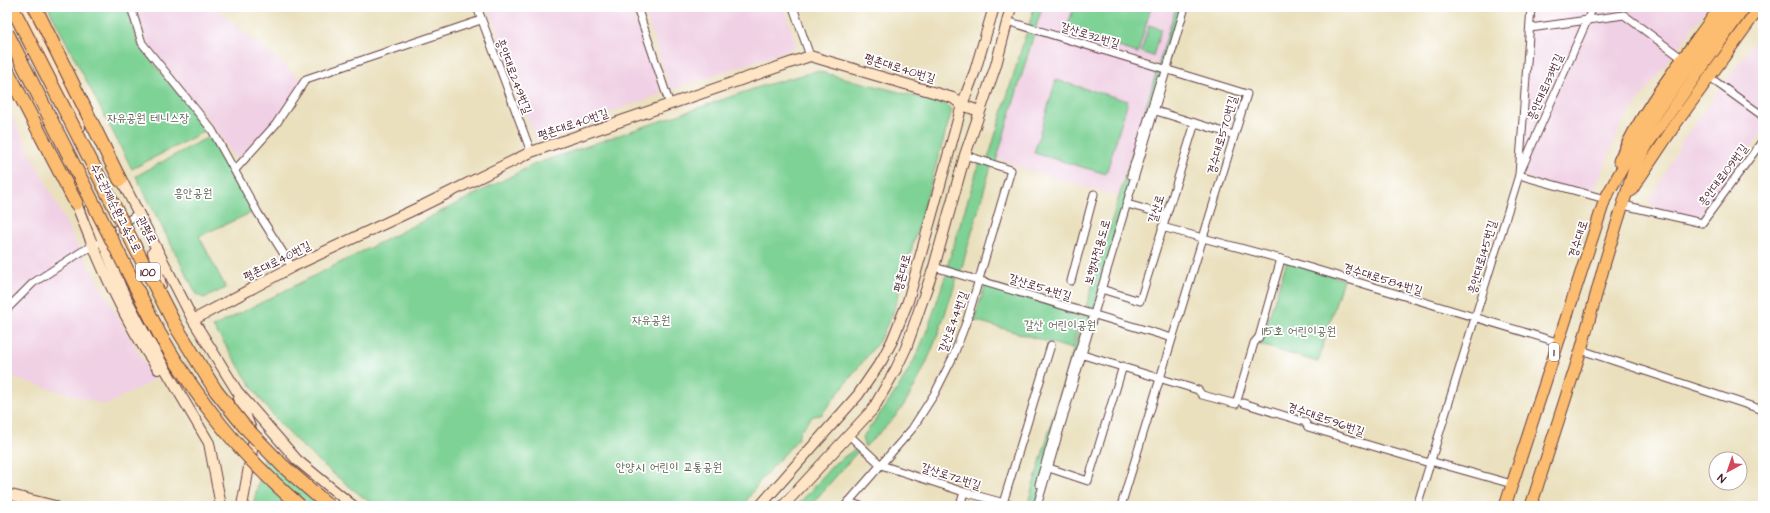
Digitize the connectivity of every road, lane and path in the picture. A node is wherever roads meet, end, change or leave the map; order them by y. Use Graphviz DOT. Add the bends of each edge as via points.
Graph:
graph roads {
  1 [pos="12,7"];
  2 [pos="21,7"];
  3 [pos="37,7"];
  4 [pos="131,7"];
  5 [pos="477,7"];
  6 [pos="637,7"];
  7 [pos="792,7"];
  8 [pos="994,7"];
  9 [pos="1011,7"];
  10 [pos="1182,7"];
  11 [pos="1185,7"];
  12 [pos="1531,7"];
  13 [pos="1592,7"];
  14 [pos="1626,7"];
  15 [pos="1720,7"];
  16 [pos="1733,7"];
  17 [pos="1745,7"];
  18 [pos="1760,7"];
  19 [pos="1624,15"];
  20 [pos="481,20"];
  21 [pos="1007,21"];
  22 [pos="1586,21"];
  23 [pos="1530,28"];
  24 [pos="7,33"];
  25 [pos="7,41"];
  26 [pos="810,56"];
  27 [pos="1683,59"];
  28 [pos="1165,69"];
  29 [pos="7,70"];
  30 [pos="1709,77"];
  31 [pos="7,81"];
  32 [pos="670,105"];
  33 [pos="962,105"];
  34 [pos="979,111"];
  35 [pos="1156,111"];
  36 [pos="1763,116"];
  37 [pos="1195,124"];
  38 [pos="1234,135"];
  39 [pos="1763,140"];
  40 [pos="531,152"];
  41 [pos="965,155"];
  42 [pos="235,170"];
  43 [pos="1518,175"];
  44 [pos="120,180"];
  45 [pos="1094,194"];
  46 [pos="1605,199"];
  47 [pos="76,203"];
  48 [pos="1127,204"];
  49 [pos="1623,205"];
  50 [pos="137,214"];
  51 [pos="1166,215"];
  52 [pos="128,221"];
  53 [pos="1162,227"];
  54 [pos="150,238"];
  55 [pos="1203,238"];
  56 [pos="102,240"];
  57 [pos="93,247"];
  58 [pos="1281,259"];
  59 [pos="292,267"];
  60 [pos="934,267"];
  61 [pos="980,280"];
  62 [pos="1071,281"];
  63 [pos="161,285"];
  64 [pos="121,288"];
  65 [pos="1101,290"];
  66 [pos="7,309"];
  67 [pos="1094,315"];
  68 [pos="1476,317"];
  69 [pos="193,320"];
  70 [pos="1172,338"];
  71 [pos="1557,342"];
  72 [pos="1050,345"];
  73 [pos="1581,350"];
  74 [pos="1083,355"];
  75 [pos="1122,366"];
  76 [pos="1160,379"];
  77 [pos="237,391"];
  78 [pos="1239,404"];
  79 [pos="1763,410"];
  80 [pos="849,436"];
  81 [pos="254,438"];
  82 [pos="209,443"];
  83 [pos="1428,462"];
  84 [pos="881,465"];
  85 [pos="1049,468"];
  86 [pos="1512,484"];
  87 [pos="964,492"];
  88 [pos="7,494"];
  89 [pos="1003,503"];
  90 [pos="847,504"];
  91 [pos="1035,505"];
  92 [pos="55,506"];
  93 [pos="221,506"];
  94 [pos="242,506"];
  95 [pos="300,506"];
  96 [pos="329,506"];
  97 [pos="334,506"];
  98 [pos="353,506"];
  99 [pos="760,506"];
  100 [pos="783,506"];
  101 [pos="861,506"];
  102 [pos="960,506"];
  103 [pos="1015,506"];
  104 [pos="1121,506"];
  105 [pos="1417,506"];
  106 [pos="1505,506"];
  107 [pos="1531,506"];
  1 -- 96 [label="highway, 수도권제1순환고속도로 / 100, bridge" via="175,325 216,391 244,426 283,466"];
  2 -- 52 [label="street, 관평로"];
  3 -- 44 [label="highway"];
  3 -- 44 [label="street" via="111,151"];
  4 -- 42 [label="street" via="142,43 212,130"];
  5 -- 20 [label="street, 흥안대로249번길"];
  6 -- 32 [label="street"];
  7 -- 26 [label="street"];
  8 -- 33 [label="street, 평촌대로"];
  9 -- 21 [label="street"];
  10 -- 28 [label="street, 보행자전용도로"];
  11 -- 28 [label="street"];
  12 -- 23 [label="street, 흥안대로145번길"];
  13 -- 22 [label="street, 흥안대로133번길"];
  14 -- 19 [label="street" via="1623,10"];
  15 -- 27 [label="main road"];
  16 -- 46 [label="main road, 경수대로 / 1" via="1637,142"];
  17 -- 49 [label="main road, 1" via="1649,142 1634,169"];
  18 -- 30 [label="main road"];
  19 -- 22 [label="street"];
  19 -- 27 [label="street"];
  20 -- 40 [label="street, 흥안대로249번길"];
  20 -- 42 [label="street" via="306,79 276,124"];
  21 -- 28 [label="street, 갈산로32번길"];
  21 -- 34 [label="street" via="996,65"];
  22 -- 23 [label="street"];
  22 -- 43 [label="street, 흥안대로133번길"];
  23 -- 43 [label="street, 흥안대로145번길"];
  24 -- 95 [label="highway, 수도권제1순환고속도로 / 100, bridge" via="159,334 184,376 241,450"];
  25 -- 56 [label="street" via="76,174"];
  26 -- 32 [label="street, 평촌대로40번길"];
  26 -- 33 [label="street, 평촌대로40번길" via="953,98"];
  27 -- 46 [label="main road" via="1630,137"];
  28 -- 35 [label="street"];
  28 -- 38 [label="street, 경수대로570번길" via="1247,94"];
  28 -- 91 [label="street, 보행자전용도로"];
  29 -- 47 [label="highway"];
  30 -- 36 [label="street"];
  30 -- 49 [label="main road"];
  31 -- 57 [label="street"];
  32 -- 40 [label="street, 평촌대로40번길"];
  33 -- 34 [label="street, 평촌대로40번길"];
  33 -- 99 [label="street, 평촌대로" via="908,301 882,360 858,395"];
  34 -- 41 [label="street"];
  35 -- 37 [label="street"];
  35 -- 48 [label="street"];
  37 -- 38 [label="street"];
  37 -- 51 [label="street, 갈산로"];
  38 -- 55 [label="street, 경수대로570번길"];
  39 -- 49 [label="street, 흥안대로109번길" via="1702,223"];
  40 -- 59 [label="street, 평촌대로40번길"];
  41 -- 60 [label="street"];
  41 -- 61 [label="street, 갈산로44번길" via="1011,170"];
  42 -- 59 [label="street"];
  43 -- 46 [label="street"];
  43 -- 68 [label="street, 흥안대로145번길"];
  44 -- 50 [label="street"];
  45 -- 62 [label="street"];
  46 -- 71 [label="main road, 경수대로 / 1"];
  47 -- 57 [label="street"];
  48 -- 51 [label="street"];
  48 -- 65 [label="street"];
  49 -- 73 [label="main road, 1"];
  50 -- 52 [label="street"];
  50 -- 54 [label="street"];
  51 -- 53 [label="street, 갈산로"];
  52 -- 56 [label="street"];
  52 -- 63 [label="street, 관평로"];
  53 -- 55 [label="street, 경수대로584번길"];
  53 -- 65 [label="street, 갈산로" via="1140,301"];
  54 -- 63 [label="street"];
  54 -- 69 [label="street"];
  55 -- 58 [label="street, 경수대로584번길"];
  55 -- 70 [label="street"];
  56 -- 57 [label="street"];
  56 -- 64 [label="street"];
  57 -- 64 [label="street"];
  57 -- 66 [label="street" via="33,283"];
  57 -- 82 [label="street" via="142,345"];
  58 -- 68 [label="street, 경수대로584번길"];
  58 -- 78 [label="street" via="1259,337 1254,343"];
  59 -- 69 [label="street, 평촌대로40번길"];
  60 -- 61 [label="street, 갈산로54번길"];
  60 -- 80 [label="street" via="906,348 896,369 873,409"];
  61 -- 67 [label="street, 갈산로54번길"];
  61 -- 84 [label="street, 갈산로44번길" via="953,357 936,393 912,428"];
  63 -- 81 [label="street, 관평로" via="211,373"];
  64 -- 82 [label="street" via="147,338"];
  65 -- 67 [label="street"];
  67 -- 70 [label="street"];
  67 -- 74 [label="street"];
  68 -- 71 [label="street, 경수대로584번길"];
  68 -- 83 [label="street, 흥안대로145번길"];
  69 -- 77 [label="street"];
  70 -- 76 [label="street"];
  71 -- 86 [label="main road, 경수대로 / 1"];
  72 -- 89 [label="street"];
  73 -- 79 [label="street"];
  73 -- 107 [label="main road, 1"];
  74 -- 75 [label="street, 경수대로596번길"];
  74 -- 85 [label="street"];
  75 -- 76 [label="street, 경수대로596번길"];
  75 -- 85 [label="street" via="1088,481"];
  76 -- 78 [label="street, 경수대로596번길" via="1198,390 1202,395"];
  76 -- 104 [label="street"];
  77 -- 81 [label="street"];
  77 -- 98 [label="street" via="298,460"];
  78 -- 83 [label="street, 경수대로596번길" via="1305,422 1308,427"];
  80 -- 84 [label="street"];
  80 -- 100 [label="street"];
  81 -- 94 [label="street"];
  81 -- 97 [label="street"];
  82 -- 93 [label="street"];
  83 -- 86 [label="street, 경수대로596번길"];
  83 -- 105 [label="street, 흥안대로145번길"];
  84 -- 87 [label="street, 갈산로72번길"];
  84 -- 90 [label="street, 갈산로44번길"];
  85 -- 91 [label="street"];
  86 -- 106 [label="main road, 경수대로 / 1"];
  87 -- 89 [label="street, 갈산로72번길"];
  87 -- 102 [label="street"];
  88 -- 92 [label="street"];
  89 -- 103 [label="street, 갈산로72번길"];
  90 -- 101 [label="street"];
}
